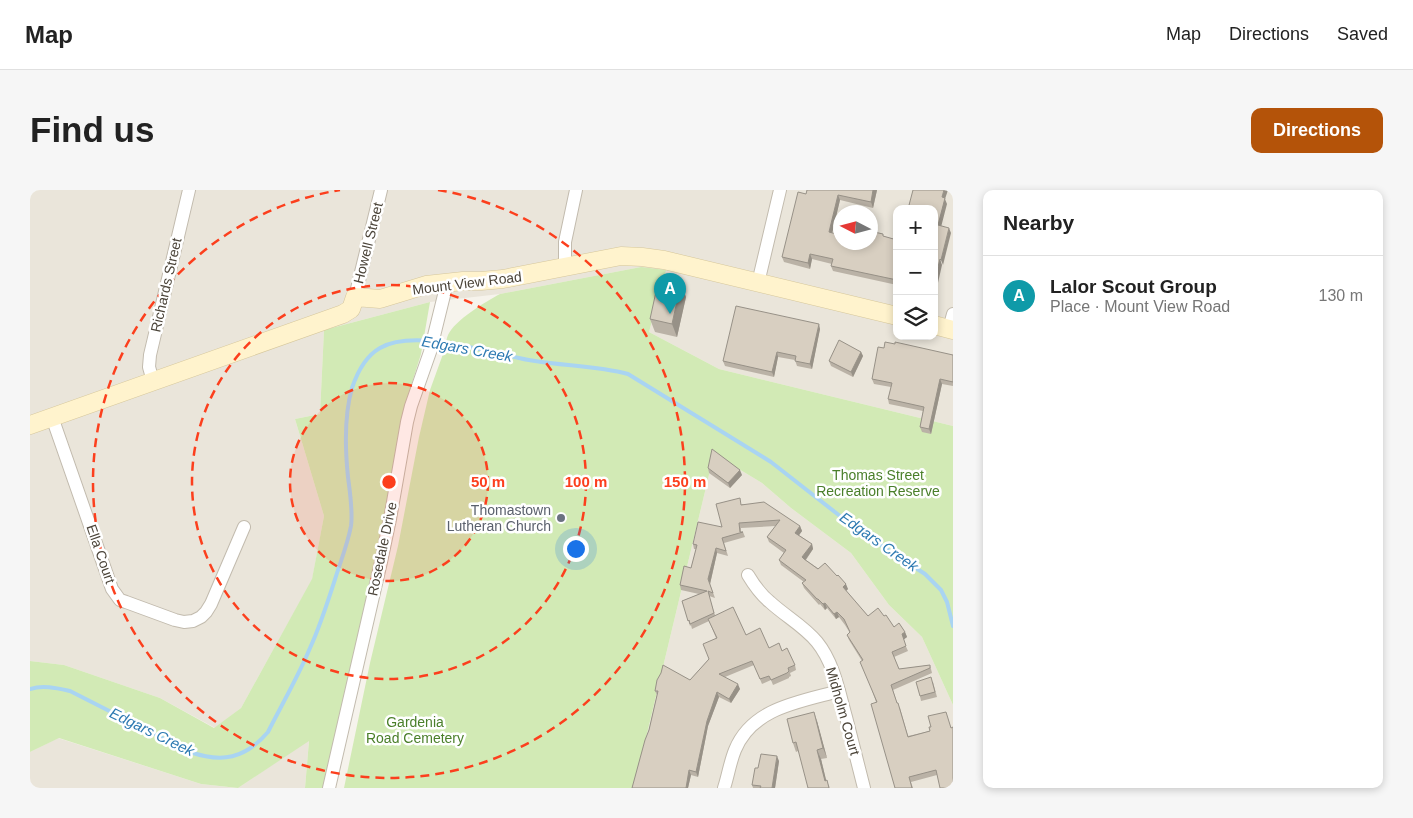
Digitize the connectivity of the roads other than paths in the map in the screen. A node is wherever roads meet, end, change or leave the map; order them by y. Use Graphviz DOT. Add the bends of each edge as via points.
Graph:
graph roads {
  1 [pos="189,190"];
  2 [pos="380,190"];
  3 [pos="576,190"];
  4 [pos="780,190"];
  5 [pos="565,267"];
  6 [pos="447,283"];
  7 [pos="758,283"];
  8 [pos="355,296"];
  9 [pos="893,315"];
  10 [pos="153,381"];
  11 [pos="52,417"];
  12 [pos="30,425"];
  13 [pos="244,527"];
  14 [pos="748,575"];
  15 [pos="839,690"];
  16 [pos="329,788"];
  17 [pos="724,788"];
  18 [pos="864,788"];
  1 -- 10 [label="street, Richards Street" via="150,354"];
  2 -- 8 [label="street, Howell Street"];
  3 -- 5 [label="street" via="565,242"];
  4 -- 7 [label="street"];
  5 -- 6 [label="street, Mount View Road" via="504,279"];
  5 -- 7 [label="street, Mount View Road" via="621,256 642,257"];
  6 -- 8 [label="street, Mount View Road" via="426,285 380,300"];
  6 -- 16 [label="street, Rosedale Drive" via="430,352 407,422 384,545"];
  7 -- 9 [label="street, Mount View Road"];
  8 -- 10 [label="street" via="351,309 343,314"];
  10 -- 11 [label="street"];
  11 -- 12 [label="street"];
  11 -- 13 [label="street, Ella Court" via="112,589 120,600 184,622 201,617 211,604"];
  14 -- 15 [label="street, Midholm Court" via="769,602 815,640 827,658"];
  15 -- 17 [label="street" via="774,709 761,717 735,750"];
  15 -- 18 [label="street, Midholm Court"];
}
